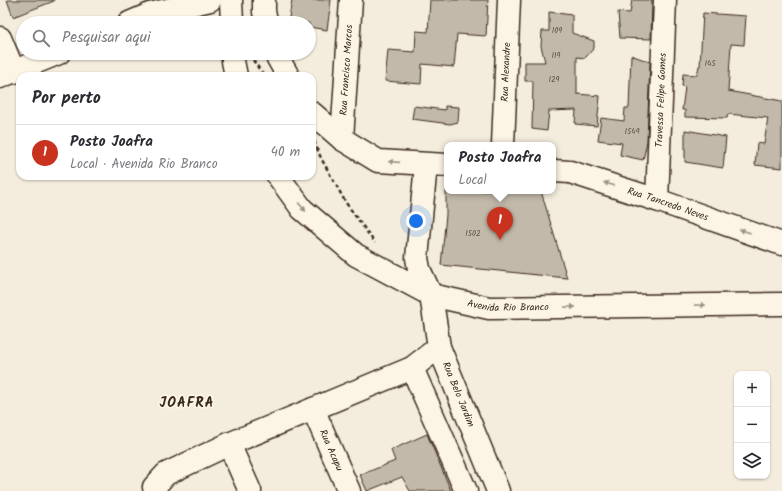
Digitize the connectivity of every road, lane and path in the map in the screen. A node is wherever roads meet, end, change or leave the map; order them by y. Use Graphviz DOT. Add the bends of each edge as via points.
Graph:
graph roads {
  1 [pos="210,0"];
  2 [pos="231,0"];
  3 [pos="264,0"];
  4 [pos="351,0"];
  5 [pos="509,0"];
  6 [pos="665,0"];
  7 [pos="147,7"];
  8 [pos="137,16"];
  9 [pos="232,16"];
  10 [pos="265,16"];
  11 [pos="0,38"];
  12 [pos="42,60"];
  13 [pos="235,60"];
  14 [pos="246,60"];
  15 [pos="279,60"];
  16 [pos="235,72"];
  17 [pos="260,72"];
  18 [pos="286,72"];
  19 [pos="7,75"];
  20 [pos="316,116"];
  21 [pos="342,139"];
  22 [pos="503,142"];
  23 [pos="316,146"];
  24 [pos="436,165"];
  25 [pos="556,170"];
  26 [pos="281,180"];
  27 [pos="657,200"];
  28 [pos="782,244"];
  29 [pos="378,248"];
  30 [pos="431,295"];
  31 [pos="782,304"];
  32 [pos="438,347"];
  33 [pos="412,368"];
  34 [pos="313,409"];
  35 [pos="229,444"];
  36 [pos="155,489"];
  37 [pos="250,491"];
  38 [pos="348,491"];
  39 [pos="466,491"];
  40 [pos="498,491"];
  1 -- 7 [label="street"];
  2 -- 9 [label="street"];
  3 -- 10 [label="street"];
  4 -- 21 [label="street, Rua Francisco Marcos"];
  5 -- 22 [label="street, Rua Alexandre"];
  6 -- 27 [label="street, Travessa Felipe Gomes"];
  7 -- 8 [label="street"];
  11 -- 19 [label="street"];
  12 -- 19 [label="street"];
  13 -- 16 [label="street"];
  14 -- 17 [label="path"];
  15 -- 18 [label="street"];
  20 -- 21 [label="street"];
  24 -- 21 [label="street, one-way" via="378,161"];
  23 -- 29 [label="path" via="346,203"];
  24 -- 30 [label="street, Rua Belo Jardim" via="417,258 419,269"];
  27 -- 25 [label="street, Rua Tancredo Neves, one-way" via="570,172"];
  26 -- 30 [label="street, Avenida Rio Branco, one-way" via="302,209 356,255"];
  28 -- 27 [label="street, Rua Tancredo Neves, one-way"];
  30 -- 31 [label="street, Avenida Rio Branco, one-way" via="489,308"];
  30 -- 32 [label="street, Rua Belo Jardim"];
  32 -- 33 [label="street"];
  32 -- 40 [label="street, Rua Belo Jardim"];
  33 -- 34 [label="street"];
  33 -- 39 [label="street"];
  34 -- 35 [label="street"];
  34 -- 38 [label="street, Rua Acapu"];
  35 -- 36 [label="street" via="166,474"];
  35 -- 37 [label="street"];
}
